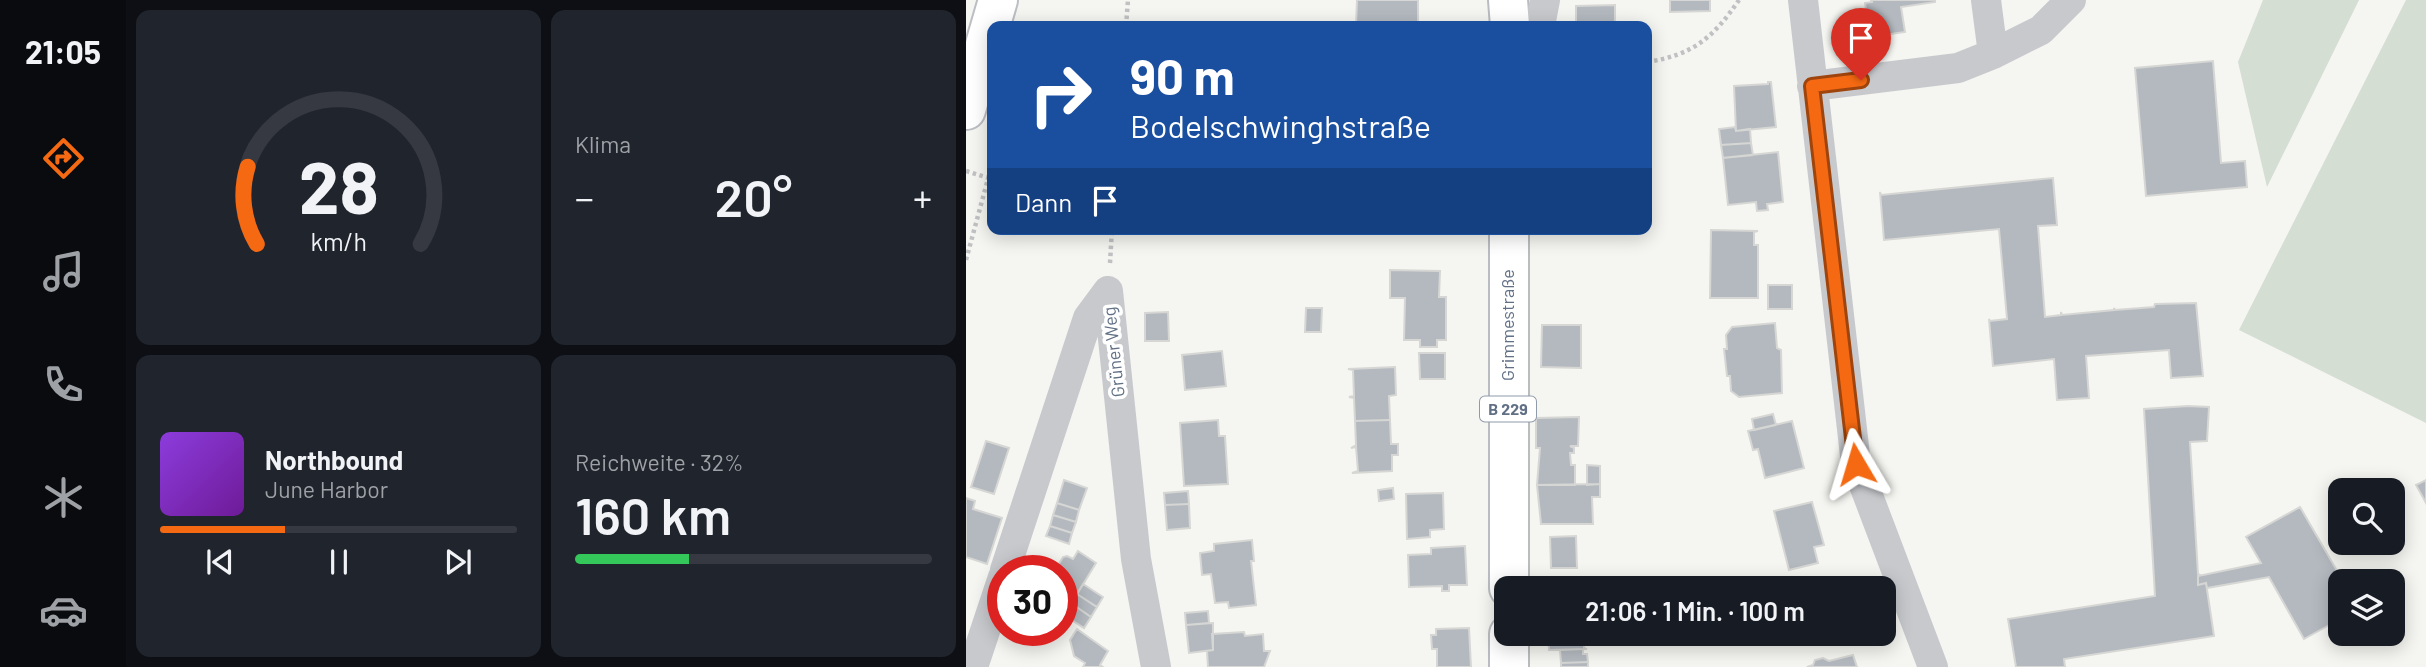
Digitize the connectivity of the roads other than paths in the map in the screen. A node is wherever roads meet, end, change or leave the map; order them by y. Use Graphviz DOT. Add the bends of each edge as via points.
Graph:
graph roads {
  1 [pos="998,0"];
  2 [pos="1508,0"];
  3 [pos="1545,0"];
  4 [pos="1803,0"];
  5 [pos="1986,0"];
  6 [pos="2071,0"];
  7 [pos="992,21"];
  8 [pos="1510,21"];
  9 [pos="1541,21"];
  10 [pos="987,38"];
  11 [pos="1993,54"];
  12 [pos="1812,86"];
  13 [pos="966,110"];
  14 [pos="1509,235"];
  15 [pos="1010,555"];
  16 [pos="1509,576"];
  17 [pos="987,625"];
  18 [pos="1509,646"];
  19 [pos="973,667"];
  20 [pos="1156,667"];
  21 [pos="1509,667"];
  22 [pos="1933,667"];
  1 -- 7 [label="main road"];
  2 -- 8 [label="main road"];
  3 -- 9 [label="street"];
  4 -- 12 [label="street"];
  5 -- 11 [label="street"];
  6 -- 11 [label="street" via="2041,30"];
  10 -- 13 [label="main road"];
  11 -- 12 [label="street" via="1958,68"];
  12 -- 22 [label="street" via="1856,464"];
  14 -- 16 [label="main road, Grimmestraße / B 229"];
  15 -- 20 [label="street, Grüner Weg" via="1088,318 1108,291 1136,559"];
  17 -- 19 [label="street"];
  18 -- 21 [label="main road"];
}
